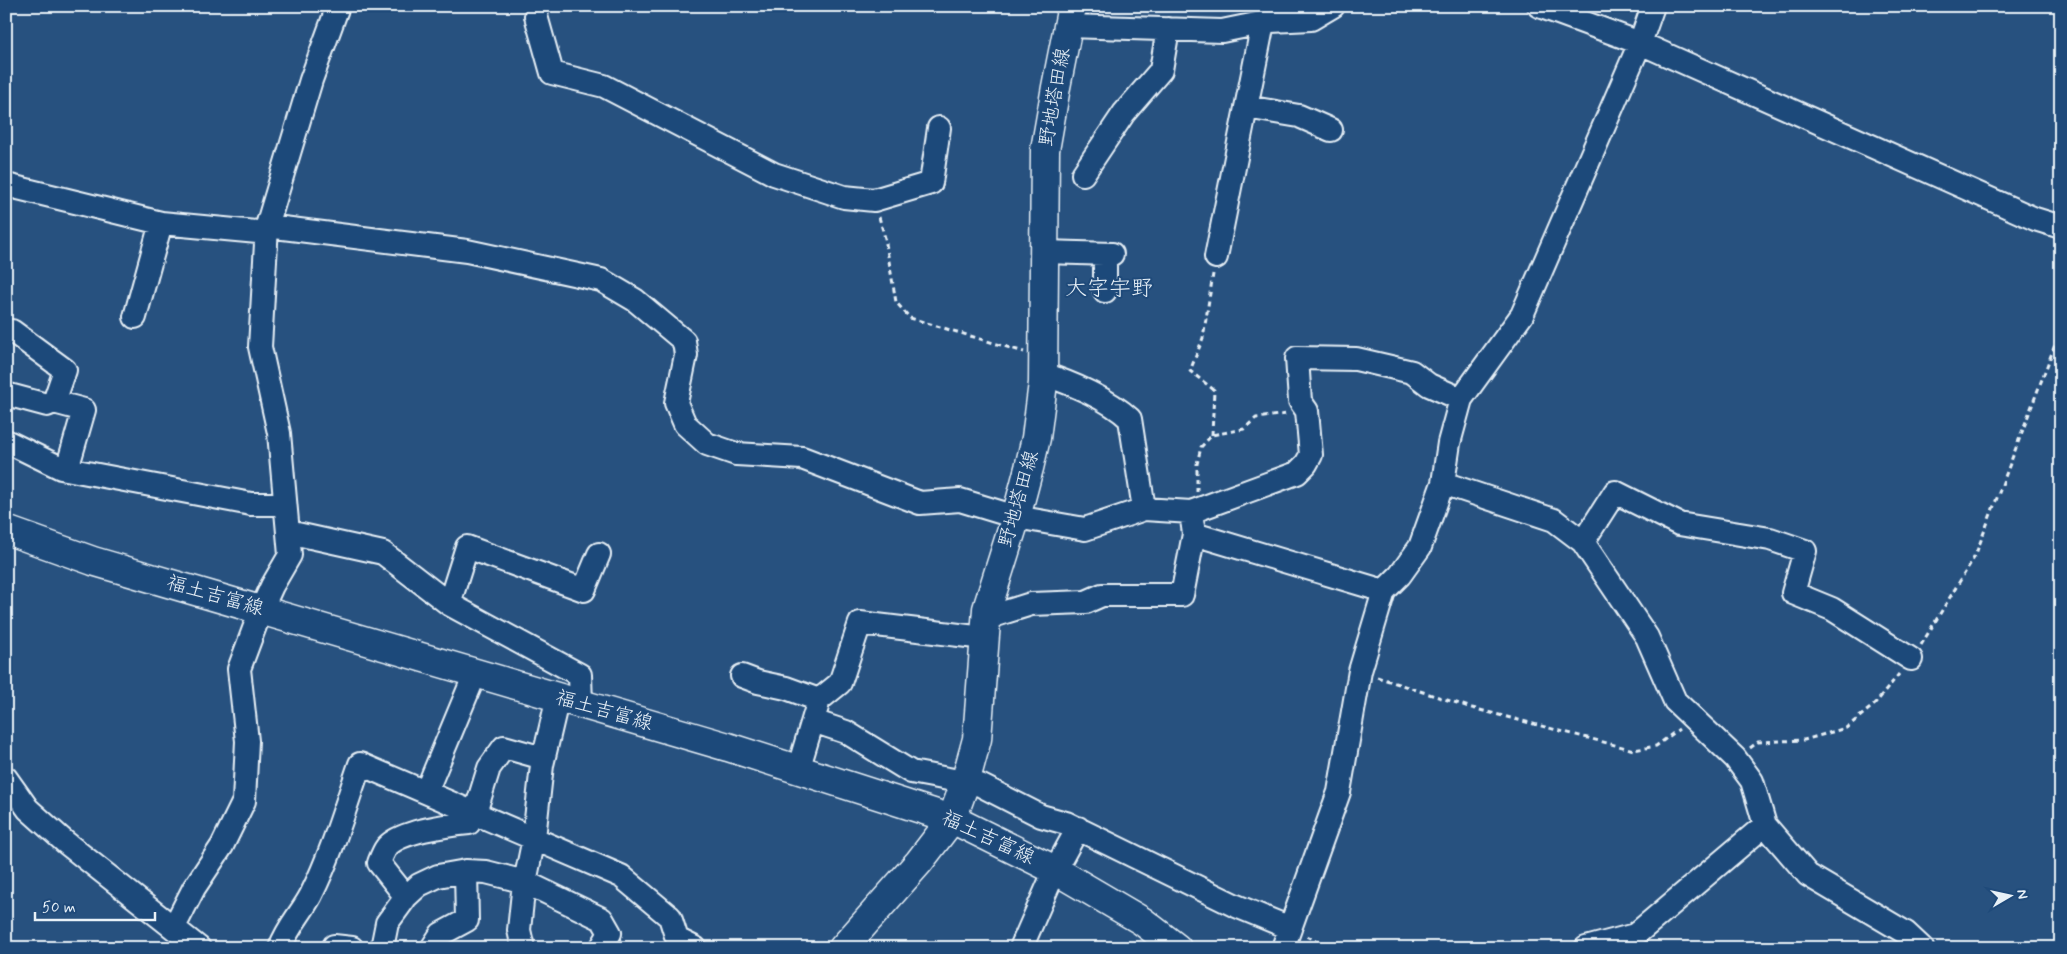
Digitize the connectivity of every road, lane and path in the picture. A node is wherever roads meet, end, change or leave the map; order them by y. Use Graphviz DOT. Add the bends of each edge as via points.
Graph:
graph roads {
  1 [pos="338,6"];
  2 [pos="538,6"];
  3 [pos="1333,6"];
  4 [pos="1539,6"];
  5 [pos="1653,6"];
  6 [pos="1070,16"];
  7 [pos="1263,23"];
  8 [pos="1168,29"];
  9 [pos="1640,43"];
  10 [pos="1246,107"];
  11 [pos="939,128"];
  12 [pos="1332,130"];
  13 [pos="1083,174"];
  14 [pos="6,185"];
  15 [pos="874,200"];
  16 [pos="161,223"];
  17 [pos="2061,227"];
  18 [pos="267,230"];
  19 [pos="1044,252"];
  20 [pos="1216,256"];
  21 [pos="1105,291"];
  22 [pos="136,317"];
  23 [pos="2061,329"];
  24 [pos="6,333"];
  25 [pos="1043,366"];
  26 [pos="6,394"];
  27 [pos="1461,399"];
  28 [pos="54,402"];
  29 [pos="1307,411"];
  30 [pos="1212,435"];
  31 [pos="6,441"];
  32 [pos="68,469"];
  33 [pos="1443,483"];
  34 [pos="285,504"];
  35 [pos="1144,509"];
  36 [pos="1016,517"];
  37 [pos="1194,519"];
  38 [pos="6,530"];
  39 [pos="288,532"];
  40 [pos="1583,542"];
  41 [pos="599,554"];
  42 [pos="1384,591"];
  43 [pos="450,604"];
  44 [pos="261,610"];
  45 [pos="985,628"];
  46 [pos="1911,659"];
  47 [pos="1360,671"];
  48 [pos="475,674"];
  49 [pos="742,676"];
  50 [pos="569,701"];
  51 [pos="816,710"];
  52 [pos="1694,719"];
  53 [pos="543,758"];
  54 [pos="1735,758"];
  55 [pos="798,770"];
  56 [pos="6,778"];
  57 [pos="965,783"];
  58 [pos="426,792"];
  59 [pos="475,813"];
  60 [pos="952,819"];
  61 [pos="1766,825"];
  62 [pos="1078,828"];
  63 [pos="534,838"];
  64 [pos="1055,870"];
  65 [pos="466,871"];
  66 [pos="525,882"];
  67 [pos="406,897"];
  68 [pos="174,927"];
  69 [pos="1287,938"];
  70 [pos="198,948"];
  71 [pos="280,948"];
  72 [pos="334,948"];
  73 [pos="352,948"];
  74 [pos="382,948"];
  75 [pos="432,948"];
  76 [pos="522,948"];
  77 [pos="601,948"];
  78 [pos="695,948"];
  79 [pos="843,948"];
  80 [pos="1021,948"];
  81 [pos="1177,948"];
  82 [pos="1332,948"];
  83 [pos="1586,948"];
  84 [pos="1922,948"];
  1 -- 18 [label="street" via="311,80"];
  2 -- 15 [label="street" via="536,16 552,73 604,86 774,174 844,197"];
  3 -- 7 [label="street" via="1311,19"];
  4 -- 9 [label="street"];
  5 -- 9 [label="street"];
  6 -- 8 [label="street"];
  6 -- 19 [label="main road, 野地塔田線" via="1045,150"];
  7 -- 8 [label="street" via="1222,31"];
  7 -- 10 [label="street"];
  8 -- 13 [label="street" via="1161,70 1124,113"];
  9 -- 17 [label="street" via="2035,219"];
  9 -- 27 [label="street" via="1522,315"];
  10 -- 12 [label="street" via="1299,116"];
  10 -- 20 [label="street"];
  11 -- 15 [label="street" via="931,183"];
  14 -- 16 [label="street"];
  15 -- 25 [label="path" via="886,238 896,302 910,318"];
  16 -- 18 [label="street"];
  16 -- 22 [label="street"];
  18 -- 34 [label="street" via="260,347 279,433"];
  18 -- 36 [label="street" via="467,251 601,280 635,300 684,341 686,355 676,403 685,424 707,444 736,454 802,458 920,503 960,500"];
  19 -- 21 [label="street" via="1108,254"];
  19 -- 25 [label="main road, 野地塔田線"];
  20 -- 30 [label="path" via="1203,338 1190,371 1214,390"];
  23 -- 46 [label="path" via="1975,556"];
  24 -- 28 [label="street" via="12,331 65,370"];
  25 -- 35 [label="street" via="1059,379 1119,408 1130,419"];
  25 -- 36 [label="main road, 野地塔田線" via="1036,438"];
  26 -- 28 [label="street" via="46,405"];
  27 -- 29 [label="street" via="1430,385 1412,372 1356,359 1297,358 1300,401"];
  27 -- 33 [label="street" via="1449,442"];
  28 -- 32 [label="street" via="84,410"];
  29 -- 30 [label="path" via="1256,418 1244,429"];
  29 -- 37 [label="street" via="1312,455 1297,473"];
  30 -- 37 [label="path" via="1201,447 1197,464"];
  31 -- 32 [label="street"];
  32 -- 34 [label="street" via="252,504"];
  33 -- 40 [label="street" via="1554,520"];
  33 -- 42 [label="street" via="1420,547"];
  34 -- 39 [label="street"];
  35 -- 36 [label="street" via="1085,529"];
  35 -- 37 [label="street"];
  36 -- 45 [label="main road, 野地塔田線" via="989,601"];
  37 -- 42 [label="street"];
  37 -- 45 [label="street" via="1182,595 1102,594 1086,602 1031,604"];
  38 -- 44 [label="main road, 福土吉富線" via="93,561"];
  39 -- 43 [label="street" via="383,553"];
  39 -- 44 [label="street" via="290,555"];
  40 -- 46 [label="street" via="1615,492 1680,524 1770,539 1805,551 1793,593 1832,609"];
  40 -- 52 [label="street" via="1647,637 1676,701"];
  41 -- 43 [label="street" via="584,590 467,547"];
  42 -- 47 [label="street"];
  43 -- 50 [label="street" via="580,675"];
  44 -- 48 [label="main road, 福土吉富線"];
  44 -- 68 [label="street" via="239,669 247,741 244,801 222,846 194,888"];
  45 -- 51 [label="street" via="860,623 840,683"];
  45 -- 57 [label="main road, 野地塔田線" via="977,739"];
  46 -- 54 [label="path" via="1875,704 1846,728 1804,740 1758,742"];
  47 -- 52 [label="path" via="1472,708 1634,750 1656,746"];
  47 -- 69 [label="street" via="1339,792"];
  48 -- 50 [label="main road, 福土吉富線"];
  48 -- 58 [label="street"];
  49 -- 51 [label="street" via="786,688"];
  50 -- 53 [label="street"];
  50 -- 55 [label="main road, 福土吉富線"];
  51 -- 55 [label="street"];
  51 -- 57 [label="street" via="911,772"];
  52 -- 54 [label="street"];
  53 -- 59 [label="street" via="504,747 489,768"];
  53 -- 63 [label="street"];
  54 -- 61 [label="street" via="1752,781"];
  55 -- 60 [label="main road, 福土吉富線"];
  56 -- 68 [label="street" via="28,809 65,842"];
  57 -- 60 [label="main road, 野地塔田線"];
  57 -- 62 [label="street" via="980,785 1042,816"];
  58 -- 59 [label="street"];
  58 -- 71 [label="street" via="360,764 328,860 310,898 286,931"];
  59 -- 63 [label="street"];
  59 -- 67 [label="street" via="469,823 437,826 408,834 387,846 379,863"];
  60 -- 64 [label="main road, 福土吉富線"];
  60 -- 79 [label="main road, 野地塔田線" via="919,862"];
  61 -- 83 [label="street" via="1635,935"];
  61 -- 84 [label="street" via="1808,875 1906,934"];
  62 -- 64 [label="street"];
  62 -- 69 [label="street" via="1234,904"];
  63 -- 66 [label="street"];
  63 -- 78 [label="street" via="621,876 670,917 677,939"];
  64 -- 80 [label="street"];
  64 -- 81 [label="main road, 福土吉富線" via="1142,921"];
  65 -- 66 [label="street" via="486,872"];
  65 -- 67 [label="street" via="438,876 419,885"];
  65 -- 75 [label="street" via="467,920 440,934"];
  66 -- 76 [label="street" via="519,930"];
  66 -- 77 [label="street" via="602,919 610,933"];
  67 -- 74 [label="street" via="387,923"];
  68 -- 70 [label="street"];
  69 -- 82 [label="path"];
  72 -- 73 [label="street"];
}
